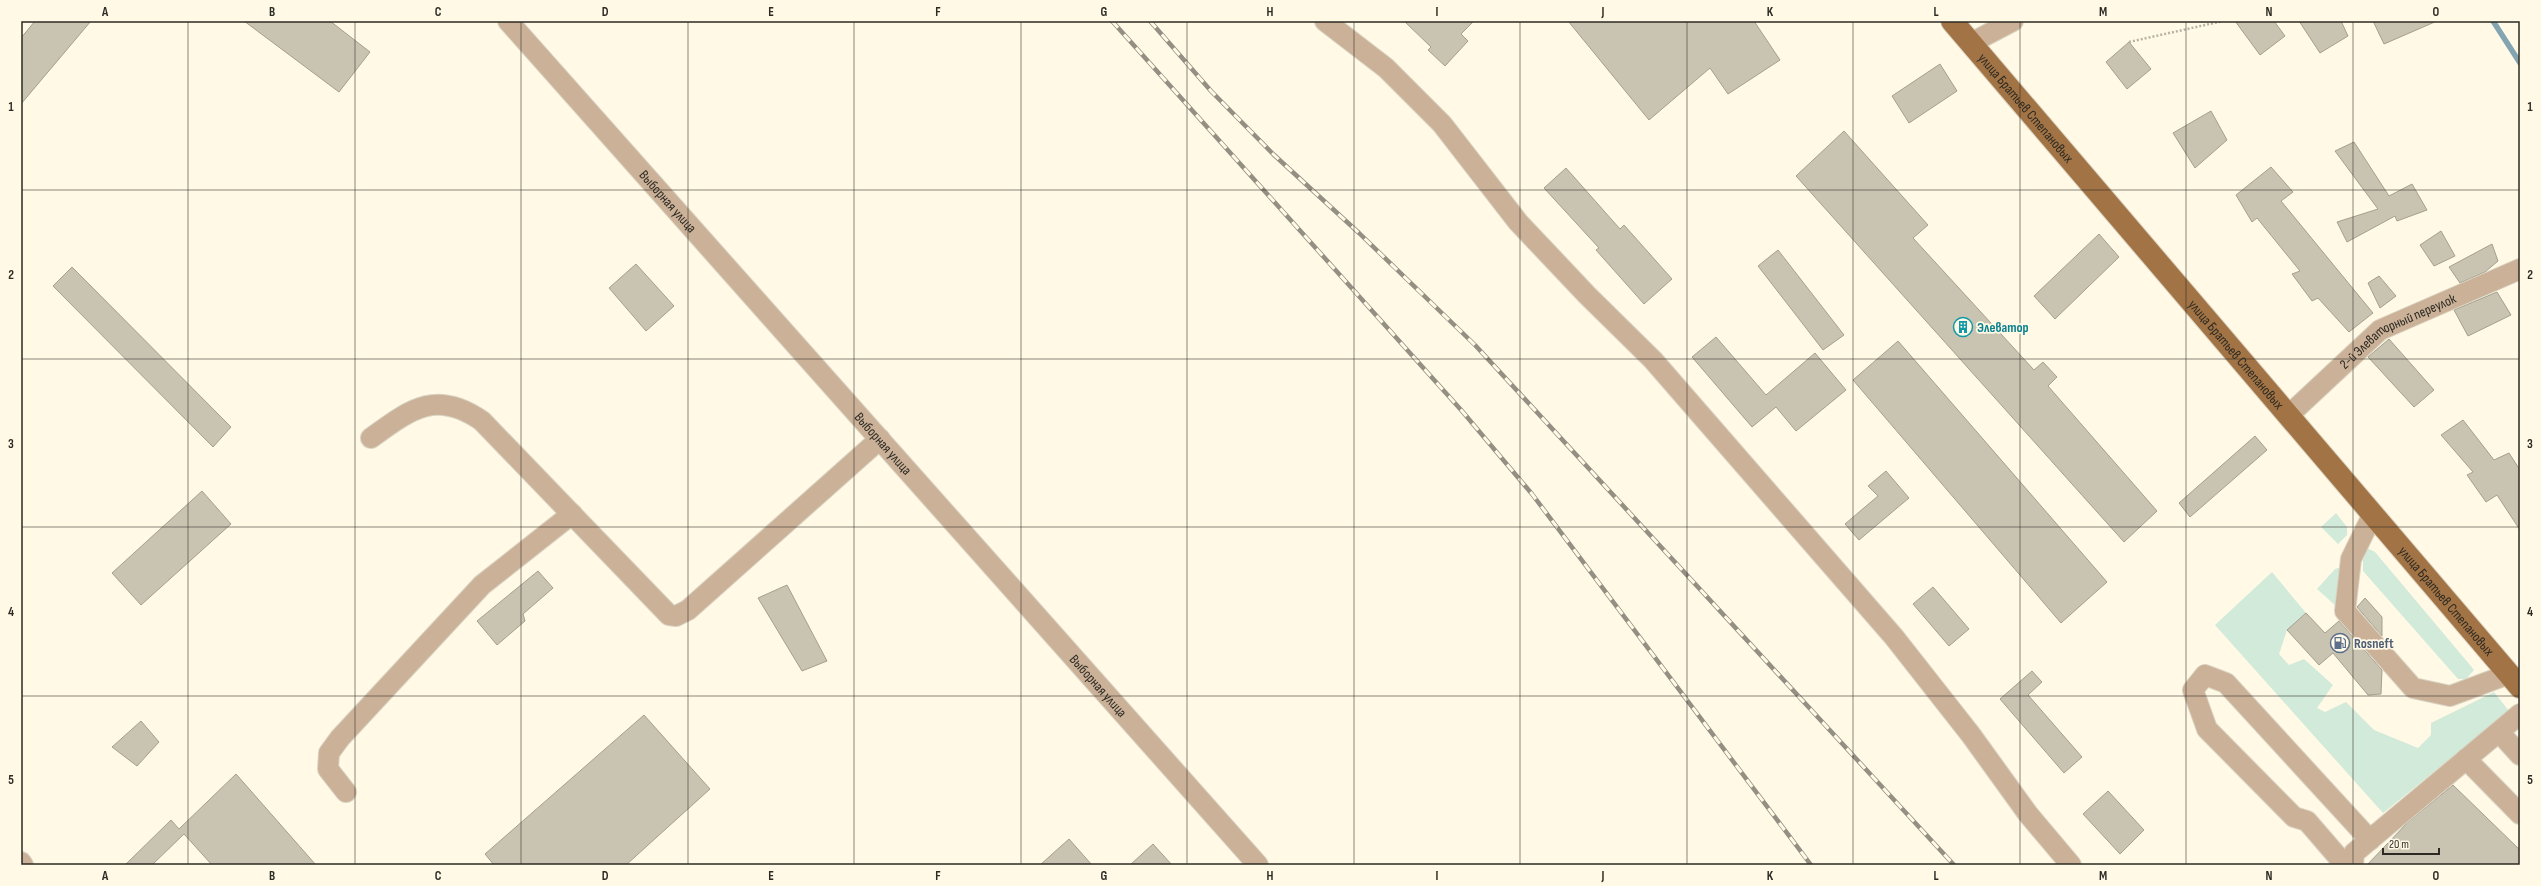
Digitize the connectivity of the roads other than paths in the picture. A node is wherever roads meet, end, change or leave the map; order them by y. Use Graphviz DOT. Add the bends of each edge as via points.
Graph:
graph roads {
  1 [pos="508,21"];
  2 [pos="1325,21"];
  3 [pos="1952,21"];
  4 [pos="2013,21"];
  5 [pos="1972,43"];
  6 [pos="2520,269"];
  7 [pos="2289,415"];
  8 [pos="371,438"];
  9 [pos="880,439"];
  10 [pos="572,514"];
  11 [pos="2373,514"];
  12 [pos="2515,680"];
  13 [pos="2520,714"];
  14 [pos="2499,732"];
  15 [pos="2520,755"];
  16 [pos="2466,759"];
  17 [pos="346,792"];
  18 [pos="2520,814"];
  19 [pos="2370,840"];
  20 [pos="21,862"];
  21 [pos="23,865"];
  22 [pos="1258,865"];
  23 [pos="2070,865"];
  24 [pos="2345,865"];
  25 [pos="2353,865"];
  1 -- 9 [label="street, Выборная улица"];
  2 -- 23 [label="street" via="1386,68 1442,124 1518,222 1653,360 1894,637 1972,734 2028,814"];
  3 -- 5 [label="main road, улица Братьев Степановых"];
  4 -- 5 [label="street"];
  5 -- 7 [label="main road, улица Братьев Степановых"];
  6 -- 7 [label="street, 2-й Элеваторный переулок" via="2380,330"];
  7 -- 11 [label="main road, улица Братьев Степановых"];
  8 -- 10 [label="street" via="413,410 451,404 482,421"];
  9 -- 10 [label="street" via="688,610 676,616 668,615"];
  9 -- 22 [label="street, Выборная улица"];
  10 -- 17 [label="street" via="482,585 340,738 329,753 328,769"];
  11 -- 12 [label="main road, улица Братьев Степановых"];
  11 -- 12 [label="street" via="2351,559 2346,611 2413,688 2450,696"];
  13 -- 14 [label="street"];
  14 -- 15 [label="street"];
  14 -- 16 [label="street"];
  16 -- 18 [label="street"];
  16 -- 19 [label="street"];
  19 -- 24 [label="street" via="2226,684 2205,675 2193,690 2206,729 2294,817 2307,821"];
  19 -- 25 [label="street" via="2354,853"];
  20 -- 21 [label="street"];
}
